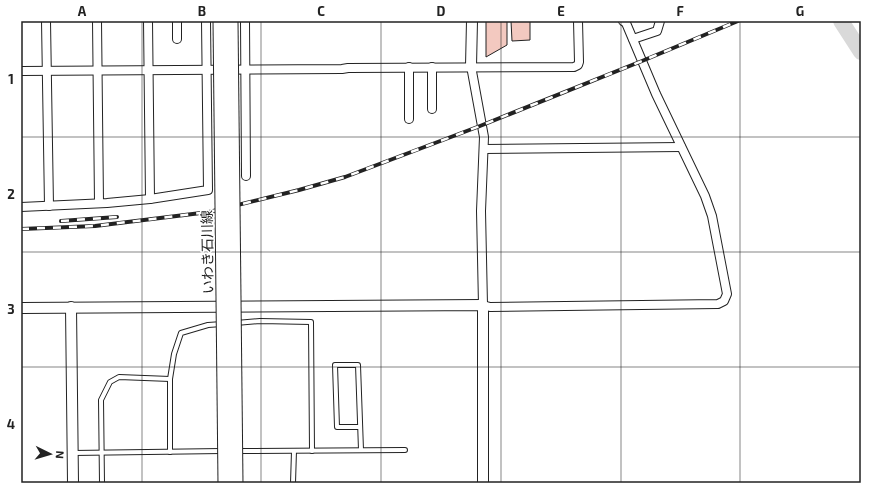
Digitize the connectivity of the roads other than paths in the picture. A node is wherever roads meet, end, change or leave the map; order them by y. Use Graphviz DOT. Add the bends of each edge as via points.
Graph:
graph roads {
  1 [pos="46,21"];
  2 [pos="97,21"];
  3 [pos="148,21"];
  4 [pos="177,21"];
  5 [pos="206,21"];
  6 [pos="220,21"];
  7 [pos="231,21"];
  8 [pos="245,21"];
  9 [pos="472,21"];
  10 [pos="578,21"];
  11 [pos="623,21"];
  12 [pos="660,21"];
  13 [pos="177,39"];
  14 [pos="633,39"];
  15 [pos="471,66"];
  16 [pos="409,67"];
  17 [pos="432,67"];
  18 [pos="245,69"];
  19 [pos="149,70"];
  20 [pos="207,70"];
  21 [pos="21,71"];
  22 [pos="47,71"];
  23 [pos="98,71"];
  24 [pos="432,109"];
  25 [pos="409,119"];
  26 [pos="681,148"];
  27 [pos="484,149"];
  28 [pos="246,176"];
  29 [pos="150,199"];
  30 [pos="99,203"];
  31 [pos="48,206"];
  32 [pos="21,207"];
  33 [pos="482,305"];
  34 [pos="71,307"];
  35 [pos="21,308"];
  36 [pos="170,378"];
  37 [pos="360,427"];
  38 [pos="361,450"];
  39 [pos="404,450"];
  40 [pos="294,451"];
  41 [pos="312,451"];
  42 [pos="102,452"];
  43 [pos="170,452"];
  44 [pos="73,453"];
  45 [pos="73,483"];
  46 [pos="102,483"];
  47 [pos="225,483"];
  48 [pos="236,483"];
  49 [pos="293,483"];
  50 [pos="483,483"];
  1 -- 22 [label="street"];
  2 -- 23 [label="street"];
  3 -- 19 [label="street"];
  4 -- 13 [label="street"];
  5 -- 20 [label="street"];
  6 -- 47 [label="main road, いわき石川線, bridge"];
  7 -- 48 [label="main road, いわき石川線, bridge"];
  8 -- 18 [label="street"];
  9 -- 15 [label="street"];
  10 -- 15 [label="street" via="579,62 574,67"];
  11 -- 14 [label="street"];
  12 -- 14 [label="street" via="657,31"];
  14 -- 26 [label="street"];
  15 -- 17 [label="street"];
  15 -- 27 [label="street" via="481,115"];
  16 -- 17 [label="street"];
  16 -- 18 [label="street"];
  16 -- 25 [label="street"];
  17 -- 24 [label="street"];
  18 -- 20 [label="street"];
  18 -- 28 [label="street"];
  19 -- 20 [label="street"];
  19 -- 23 [label="street"];
  19 -- 29 [label="street"];
  20 -- 29 [label="street" via="208,190"];
  21 -- 22 [label="street"];
  22 -- 23 [label="street"];
  22 -- 31 [label="street"];
  23 -- 30 [label="street"];
  26 -- 27 [label="street"];
  26 -- 33 [label="street" via="706,196 712,216 727,294 724,301 718,304 498,307"];
  27 -- 33 [label="street" via="481,211"];
  29 -- 30 [label="street"];
  30 -- 31 [label="street"];
  31 -- 32 [label="street"];
  33 -- 34 [label="street"];
  33 -- 50 [label="street"];
  34 -- 35 [label="street"];
  34 -- 44 [label="street"];
  36 -- 41 [label="lane" via="174,354 182,333 208,325 260,321 311,322"];
  36 -- 42 [label="lane" via="119,377 110,382 101,400"];
  36 -- 43 [label="lane"];
  37 -- 37 [label="lane" via="358,365 335,365 337,427"];
  37 -- 38 [label="lane"];
  38 -- 39 [label="lane"];
  38 -- 41 [label="lane"];
  40 -- 41 [label="lane"];
  40 -- 43 [label="lane"];
  40 -- 49 [label="lane"];
  42 -- 43 [label="lane"];
  42 -- 44 [label="lane"];
  42 -- 46 [label="lane"];
  44 -- 45 [label="street"];
}
